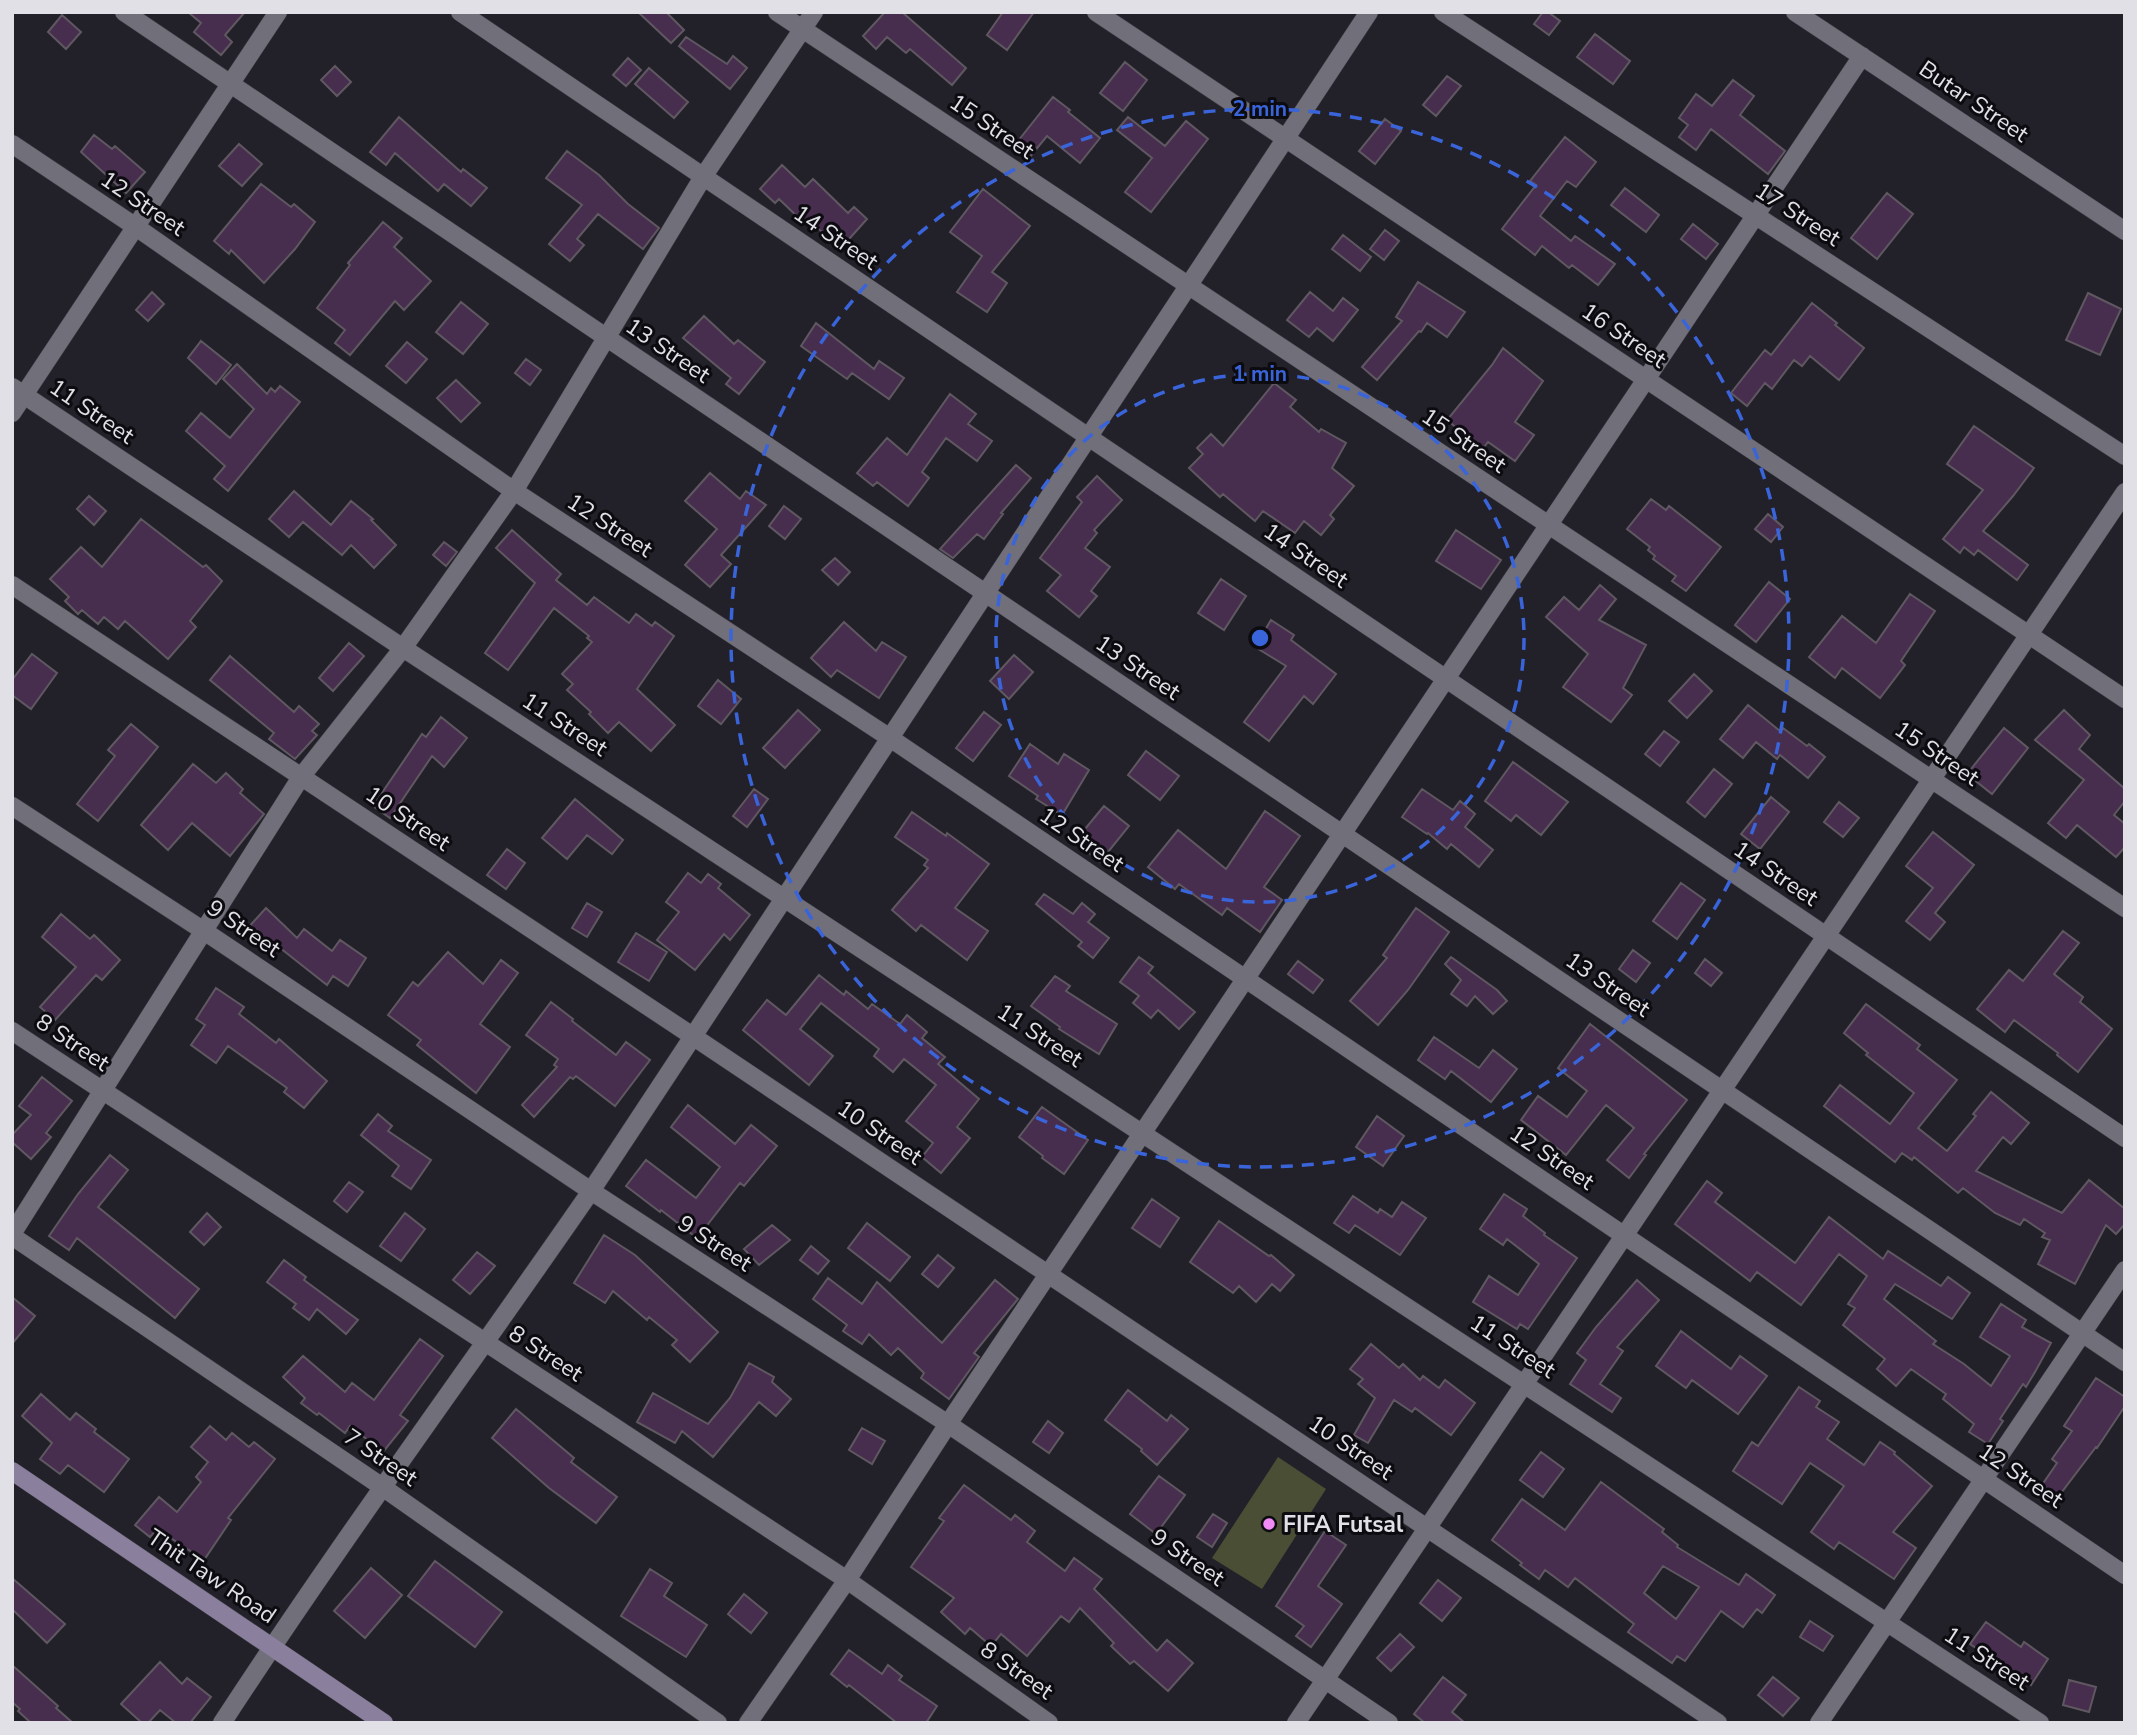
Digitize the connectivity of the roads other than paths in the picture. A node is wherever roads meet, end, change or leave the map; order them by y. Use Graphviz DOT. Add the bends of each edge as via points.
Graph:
graph roads {
  1 [pos="124,12"];
  2 [pos="278,12"];
  3 [pos="460,12"];
  4 [pos="777,12"];
  5 [pos="814,12"];
  6 [pos="1096,12"];
  7 [pos="1368,12"];
  8 [pos="1443,12"];
  9 [pos="1795,12"];
  10 [pos="803,29"];
  11 [pos="1862,56"];
  12 [pos="231,83"];
  13 [pos="1285,139"];
  14 [pos="12,144"];
  15 [pos="704,177"];
  16 [pos="1755,215"];
  17 [pos="136,227"];
  18 [pos="2125,230"];
  19 [pos="1188,286"];
  20 [pos="604,337"];
  21 [pos="1646,379"];
  22 [pos="18,391"];
  23 [pos="12,413"];
  24 [pos="1088,438"];
  25 [pos="2125,456"];
  26 [pos="514,491"];
  27 [pos="2125,492"];
  28 [pos="1549,525"];
  29 [pos="12,585"];
  30 [pos="986,593"];
  31 [pos="2028,635"];
  32 [pos="403,648"];
  33 [pos="1446,679"];
  34 [pos="2125,699"];
  35 [pos="890,738"];
  36 [pos="301,777"];
  37 [pos="1931,779"];
  38 [pos="12,806"];
  39 [pos="1342,834"];
  40 [pos="786,897"];
  41 [pos="2125,908"];
  42 [pos="204,930"];
  43 [pos="1826,936"];
  44 [pos="1245,979"];
  45 [pos="12,1031"];
  46 [pos="694,1037"];
  47 [pos="1722,1090"];
  48 [pos="102,1091"];
  49 [pos="1143,1132"];
  50 [pos="2125,1138"];
  51 [pos="591,1191"];
  52 [pos="12,1235"];
  53 [pos="1624,1236"];
  54 [pos="2125,1270"];
  55 [pos="1048,1274"];
  56 [pos="2082,1333"];
  57 [pos="486,1343"];
  58 [pos="2125,1362"];
  59 [pos="1524,1383"];
  60 [pos="948,1424"];
  61 [pos="12,1471"];
  62 [pos="1984,1479"];
  63 [pos="381,1486"];
  64 [pos="1427,1528"];
  65 [pos="2125,1575"];
  66 [pos="846,1580"];
  67 [pos="1887,1622"];
  68 [pos="272,1646"];
  69 [pos="1325,1679"];
  70 [pos="222,1723"];
  71 [pos="384,1723"];
  72 [pos="718,1723"];
  73 [pos="748,1723"];
  74 [pos="1049,1723"];
  75 [pos="1296,1723"];
  76 [pos="1389,1723"];
  77 [pos="1718,1723"];
  78 [pos="1819,1723"];
  79 [pos="2040,1723"];
  1 -- 12 [label="street, 13 Street"];
  2 -- 12 [label="street"];
  3 -- 15 [label="street, 14 Street"];
  4 -- 10 [label="street, 15 Street"];
  5 -- 10 [label="street"];
  6 -- 13 [label="street, 16 Street"];
  7 -- 13 [label="street"];
  8 -- 16 [label="street, 17 Street"];
  9 -- 11 [label="street, Butar Street"];
  10 -- 15 [label="street"];
  10 -- 19 [label="street, 15 Street"];
  11 -- 16 [label="street"];
  11 -- 18 [label="street, Butar Street"];
  12 -- 17 [label="street"];
  12 -- 20 [label="street, 13 Street"];
  13 -- 19 [label="street"];
  13 -- 21 [label="street, 16 Street"];
  14 -- 17 [label="street, 12 Street"];
  15 -- 20 [label="street"];
  15 -- 24 [label="street, 14 Street"];
  16 -- 21 [label="street"];
  16 -- 25 [label="street, 17 Street"];
  17 -- 22 [label="street"];
  17 -- 26 [label="street, 12 Street"];
  19 -- 24 [label="street"];
  19 -- 28 [label="street, 15 Street"];
  20 -- 26 [label="street"];
  20 -- 30 [label="street, 13 Street"];
  21 -- 28 [label="street"];
  21 -- 31 [label="street, 16 Street"];
  22 -- 23 [label="street"];
  22 -- 32 [label="street, 11 Street"];
  24 -- 30 [label="street"];
  24 -- 33 [label="street, 14 Street"];
  26 -- 32 [label="street"];
  26 -- 35 [label="street, 12 Street"];
  27 -- 31 [label="street"];
  28 -- 33 [label="street"];
  28 -- 37 [label="street, 15 Street"];
  29 -- 36 [label="street, 10 Street"];
  30 -- 35 [label="street"];
  30 -- 39 [label="street, 13 Street"];
  31 -- 34 [label="street, 16 Street"];
  31 -- 37 [label="street"];
  32 -- 36 [label="street"];
  32 -- 40 [label="street, 11 Street"];
  33 -- 39 [label="street"];
  33 -- 43 [label="street, 14 Street"];
  35 -- 40 [label="street"];
  35 -- 44 [label="street, 12 Street"];
  36 -- 42 [label="street"];
  36 -- 46 [label="street, 10 Street"];
  37 -- 41 [label="street, 15 Street"];
  37 -- 43 [label="street"];
  38 -- 42 [label="street, 9 Street"];
  39 -- 44 [label="street"];
  39 -- 47 [label="street, 13 Street"];
  40 -- 46 [label="street"];
  40 -- 49 [label="street, 11 Street"];
  42 -- 48 [label="street"];
  42 -- 51 [label="street, 9 Street"];
  43 -- 47 [label="street"];
  43 -- 50 [label="street, 14 Street"];
  44 -- 49 [label="street"];
  44 -- 53 [label="street, 12 Street"];
  45 -- 48 [label="street, 8 Street"];
  46 -- 51 [label="street"];
  46 -- 55 [label="street, 10 Street"];
  47 -- 53 [label="street"];
  47 -- 56 [label="street, 13 Street"];
  48 -- 52 [label="street"];
  48 -- 57 [label="street, 8 Street"];
  49 -- 55 [label="street"];
  49 -- 59 [label="street, 11 Street"];
  51 -- 57 [label="street"];
  51 -- 60 [label="street, 9 Street"];
  52 -- 63 [label="street, 7 Street"];
  53 -- 59 [label="street"];
  53 -- 62 [label="street, 12 Street"];
  54 -- 56 [label="street"];
  55 -- 60 [label="street"];
  55 -- 64 [label="street, 10 Street"];
  56 -- 58 [label="street, 13 Street"];
  56 -- 62 [label="street"];
  57 -- 63 [label="street"];
  57 -- 66 [label="street, 8 Street"];
  59 -- 64 [label="street"];
  59 -- 67 [label="street, 11 Street"];
  60 -- 66 [label="street"];
  60 -- 69 [label="street, 9 Street"];
  61 -- 68 [label="street, Thit Taw Road"];
  62 -- 65 [label="street, 12 Street"];
  62 -- 67 [label="street"];
  63 -- 68 [label="street"];
  63 -- 72 [label="street, 7 Street"];
  64 -- 69 [label="street"];
  64 -- 77 [label="street, 10 Street"];
  66 -- 73 [label="street"];
  66 -- 74 [label="street, 8 Street"];
  67 -- 78 [label="street"];
  67 -- 79 [label="street, 11 Street"];
  68 -- 70 [label="street"];
  68 -- 71 [label="street, Thit Taw Road"];
  69 -- 75 [label="street"];
  69 -- 76 [label="street, 9 Street"];
}
